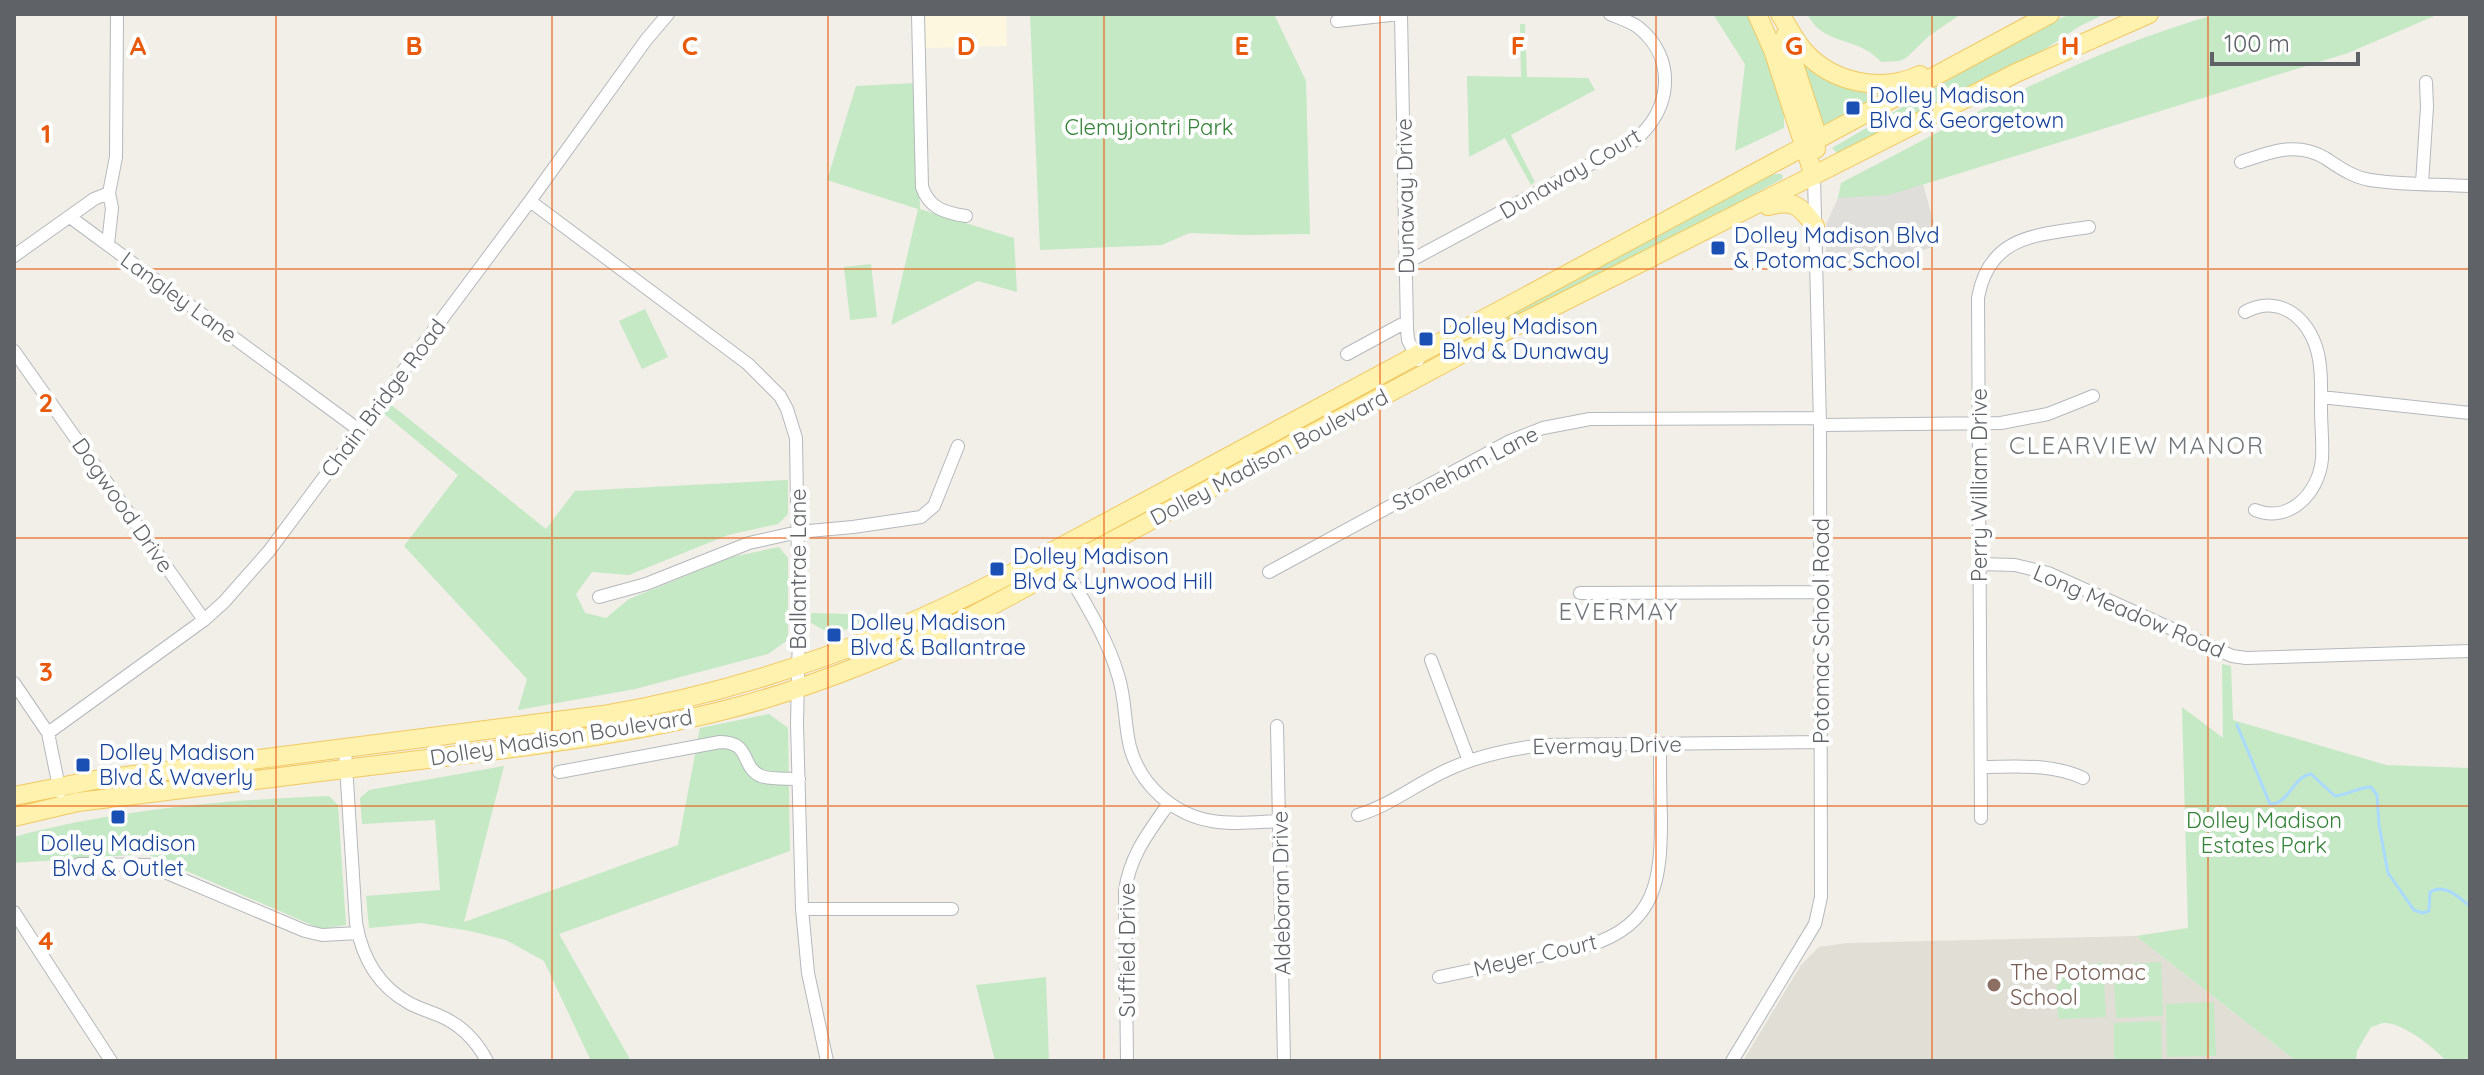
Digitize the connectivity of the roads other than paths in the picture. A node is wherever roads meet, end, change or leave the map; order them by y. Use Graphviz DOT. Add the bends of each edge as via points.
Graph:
graph roads {
  1 [pos="117,14"];
  2 [pos="668,14"];
  3 [pos="918,14"];
  4 [pos="1400,14"];
  5 [pos="1610,14"];
  6 [pos="1757,14"];
  7 [pos="1778,14"];
  8 [pos="2050,14"];
  9 [pos="2149,14"];
  10 [pos="1337,21"];
  11 [pos="1999,40"];
  12 [pos="2426,82"];
  13 [pos="1810,144"];
  14 [pos="2241,162"];
  15 [pos="1814,176"];
  16 [pos="2422,183"];
  17 [pos="2470,186"];
  18 [pos="109,193"];
  19 [pos="530,201"];
  20 [pos="1742,213"];
  21 [pos="966,216"];
  22 [pos="70,217"];
  23 [pos="1815,226"];
  24 [pos="2089,227"];
  25 [pos="108,244"];
  26 [pos="14,256"];
  27 [pos="1406,263"];
  28 [pos="2245,312"];
  29 [pos="1406,322"];
  30 [pos="14,351"];
  31 [pos="1347,354"];
  32 [pos="1416,356"];
  33 [pos="1425,373"];
  34 [pos="2093,396"];
  35 [pos="2321,397"];
  36 [pos="2470,413"];
  37 [pos="1820,421"];
  38 [pos="1979,424"];
  39 [pos="359,430"];
  40 [pos="958,446"];
  41 [pos="2255,510"];
  42 [pos="798,532"];
  43 [pos="1054,551"];
  44 [pos="1979,564"];
  45 [pos="1064,568"];
  46 [pos="1269,572"];
  47 [pos="1821,592"];
  48 [pos="1580,593"];
  49 [pos="599,597"];
  50 [pos="204,620"];
  51 [pos="2470,651"];
  52 [pos="1431,660"];
  53 [pos="798,666"];
  54 [pos="14,683"];
  55 [pos="798,689"];
  56 [pos="1277,726"];
  57 [pos="48,733"];
  58 [pos="1822,742"];
  59 [pos="1660,744"];
  60 [pos="345,750"];
  61 [pos="1469,761"];
  62 [pos="1981,767"];
  63 [pos="346,769"];
  64 [pos="559,772"];
  65 [pos="2083,778"];
  66 [pos="799,779"];
  67 [pos="59,786"];
  68 [pos="14,796"];
  69 [pos="1169,803"];
  70 [pos="62,805"];
  71 [pos="1358,815"];
  72 [pos="14,817"];
  73 [pos="1981,818"];
  74 [pos="1279,821"];
  75 [pos="79,864"];
  76 [pos="802,909"];
  77 [pos="952,909"];
  78 [pos="14,912"];
  79 [pos="358,933"];
  80 [pos="1439,977"];
  81 [pos="111,1061"];
  82 [pos="487,1061"];
  83 [pos="827,1061"];
  84 [pos="1127,1061"];
  85 [pos="1284,1061"];
  86 [pos="1732,1061"];
  1 -- 18 [label="street, Langley Lane" via="116,157"];
  2 -- 19 [label="street, Chain Bridge Road"];
  3 -- 21 [label="street" via="922,187 938,209"];
  4 -- 10 [label="street"];
  4 -- 27 [label="street, Dunaway Drive"];
  5 -- 27 [label="street, Dunaway Court" via="1640,29 1661,60 1665,87 1653,123 1635,140"];
  6 -- 13 [label="main road"];
  7 -- 11 [label="main road" via="1809,57 1861,83 1907,80"];
  7 -- 13 [label="main road" via="1815,126"];
  8 -- 11 [label="main road, Dolley Madison Boulevard"];
  9 -- 15 [label="main road, Dolley Madison Boulevard" via="2016,73"];
  11 -- 13 [label="main road, Dolley Madison Boulevard"];
  12 -- 16 [label="street"];
  13 -- 15 [label="main road"];
  13 -- 32 [label="main road, Dolley Madison Boulevard"];
  14 -- 16 [label="street" via="2296,148 2358,177"];
  15 -- 20 [label="main road, Dolley Madison Boulevard"];
  15 -- 23 [label="street, Potomac School Road"];
  16 -- 17 [label="street"];
  18 -- 22 [label="street"];
  18 -- 25 [label="street, Langley Lane"];
  19 -- 39 [label="street, Chain Bridge Road"];
  19 -- 42 [label="street, Ballantrae Lane" via="770,384 787,409 796,438"];
  20 -- 23 [label="main road" via="1789,203 1802,209"];
  20 -- 33 [label="main road, Dolley Madison Boulevard"];
  22 -- 25 [label="street"];
  22 -- 26 [label="street"];
  23 -- 37 [label="street, Potomac School Road"];
  24 -- 38 [label="street, Perry William Drive" via="2023,238 2001,252 1985,272 1978,298"];
  25 -- 39 [label="street, Langley Lane"];
  27 -- 29 [label="street, Dunaway Drive"];
  28 -- 35 [label="street" via="2275,305 2303,324 2317,349"];
  29 -- 31 [label="street"];
  29 -- 32 [label="street, Dunaway Drive"];
  30 -- 50 [label="street, Dogwood Drive"];
  32 -- 33 [label="street, Dunaway Drive"];
  32 -- 43 [label="main road, Dolley Madison Boulevard"];
  33 -- 45 [label="main road, Dolley Madison Boulevard"];
  34 -- 38 [label="street, Stoneham Lane" via="2025,420"];
  35 -- 36 [label="street"];
  35 -- 41 [label="street" via="2322,459 2314,485 2290,511"];
  37 -- 38 [label="street, Stoneham Lane"];
  37 -- 46 [label="street, Stoneham Lane" via="1590,419 1543,428"];
  37 -- 47 [label="street, Potomac School Road"];
  38 -- 44 [label="street, Perry William Drive"];
  39 -- 50 [label="street, Chain Bridge Road" via="269,551"];
  40 -- 42 [label="street" via="934,506 921,517"];
  42 -- 49 [label="street" via="727,550"];
  42 -- 53 [label="street, Ballantrae Lane"];
  43 -- 45 [label="street"];
  43 -- 53 [label="main road, Dolley Madison Boulevard" via="913,622"];
  44 -- 51 [label="street, Long Meadow Road" via="2048,573 2232,656"];
  44 -- 62 [label="street, Perry William Drive"];
  45 -- 55 [label="main road, Dolley Madison Boulevard" via="917,642"];
  45 -- 69 [label="street" via="1113,659 1138,768"];
  47 -- 48 [label="street"];
  47 -- 58 [label="street, Potomac School Road"];
  50 -- 57 [label="street, Chain Bridge Road"];
  52 -- 61 [label="street"];
  53 -- 55 [label="street, Ballantrae Lane"];
  53 -- 60 [label="main road, Dolley Madison Boulevard" via="624,712"];
  54 -- 57 [label="street"];
  55 -- 63 [label="main road, Dolley Madison Boulevard" via="633,730"];
  55 -- 66 [label="street, Ballantrae Lane"];
  56 -- 74 [label="street, Aldebaran Drive"];
  57 -- 67 [label="street"];
  58 -- 59 [label="street, Evermay Drive"];
  58 -- 86 [label="street, Potomac School Road" via="1822,878 1815,924"];
  59 -- 61 [label="street, Evermay Drive" via="1543,745"];
  59 -- 80 [label="street, Meyer Court" via="1661,861 1653,892 1637,917 1590,945"];
  60 -- 63 [label="street"];
  60 -- 67 [label="main road, Dolley Madison Boulevard"];
  61 -- 71 [label="street, Evermay Drive"];
  62 -- 65 [label="street" via="2045,767"];
  62 -- 73 [label="street, Perry William Drive"];
  63 -- 70 [label="main road, Dolley Madison Boulevard"];
  63 -- 79 [label="street"];
  64 -- 66 [label="street" via="729,742 743,750 750,767 762,776"];
  66 -- 76 [label="street, Ballantrae Lane"];
  67 -- 68 [label="main road, Dolley Madison Boulevard"];
  67 -- 70 [label="street"];
  69 -- 74 [label="street" via="1214,822"];
  69 -- 84 [label="street, Suffield Drive" via="1139,844 1127,874"];
  70 -- 72 [label="main road, Dolley Madison Boulevard"];
  74 -- 85 [label="street, Aldebaran Drive"];
  75 -- 79 [label="street" via="148,865 305,931"];
  76 -- 77 [label="street"];
  76 -- 83 [label="street, Ballantrae Lane" via="808,973"];
  78 -- 81 [label="street"];
  79 -- 82 [label="street" via="368,962 387,987 463,1030"];
}
